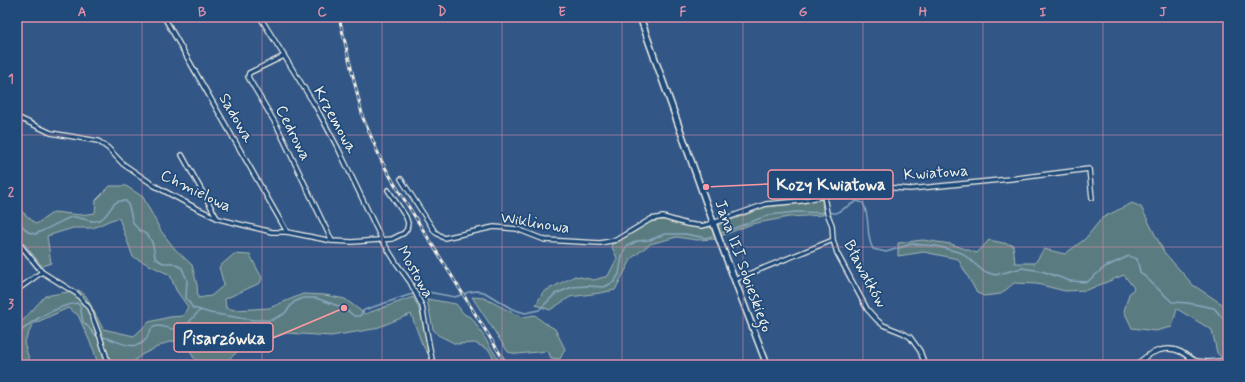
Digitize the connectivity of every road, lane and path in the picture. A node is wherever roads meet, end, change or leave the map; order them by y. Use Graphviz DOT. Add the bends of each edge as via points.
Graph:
graph roads {
  1 [pos="164,17"];
  2 [pos="260,17"];
  3 [pos="640,17"];
  4 [pos="284,56"];
  5 [pos="17,117"];
  6 [pos="182,155"];
  7 [pos="401,179"];
  8 [pos="388,190"];
  9 [pos="824,196"];
  10 [pos="1092,198"];
  11 [pos="217,218"];
  12 [pos="713,223"];
  13 [pos="287,232"];
  14 [pos="382,240"];
  15 [pos="833,240"];
  16 [pos="17,241"];
  17 [pos="332,241"];
  18 [pos="42,272"];
  19 [pos="734,280"];
  20 [pos="17,290"];
  21 [pos="1189,357"];
  22 [pos="1228,359"];
  23 [pos="109,365"];
  24 [pos="434,365"];
  25 [pos="767,365"];
  26 [pos="925,365"];
  27 [pos="1137,365"];
  28 [pos="1189,365"];
  1 -- 13 [label="street, Sadowa"];
  2 -- 4 [label="street, Krzemowa"];
  3 -- 12 [label="street, Jana III Sobieskiego"];
  4 -- 14 [label="street, Krzemowa" via="339,150"];
  4 -- 17 [label="street, Cedrowa" via="249,73 248,76 277,126"];
  5 -- 11 [label="street, Chmielowa" via="51,133 98,141 123,164 155,186"];
  6 -- 11 [label="street"];
  7 -- 12 [label="street, Wiklinowa" via="435,232 444,238 494,227 517,230 545,240 600,243 616,240 651,218 663,217 702,226"];
  8 -- 14 [label="street" via="408,222 404,233 392,240"];
  9 -- 10 [label="street, Kwiatowa" via="868,186 915,188 1089,170"];
  9 -- 12 [label="street, Kwiatowa" via="766,204"];
  9 -- 15 [label="street, Bławatków" via="832,225"];
  11 -- 13 [label="street, Chmielowa" via="272,232"];
  12 -- 19 [label="street, Jana III Sobieskiego"];
  13 -- 17 [label="street, Chmielowa"];
  14 -- 17 [label="street, Chmielowa"];
  14 -- 24 [label="street, Mostowa" via="410,282 422,306"];
  15 -- 19 [label="street"];
  15 -- 26 [label="street, Bławatków" via="843,265 867,309 883,325 910,337 920,351"];
  16 -- 18 [label="street"];
  18 -- 20 [label="street"];
  18 -- 23 [label="street" via="78,294 89,308"];
  19 -- 25 [label="street, Jana III Sobieskiego"];
  21 -- 22 [label="street" via="1196,361 1212,362"];
  21 -- 27 [label="street" via="1181,352 1166,349 1146,356"];
  21 -- 28 [label="street"];
}
